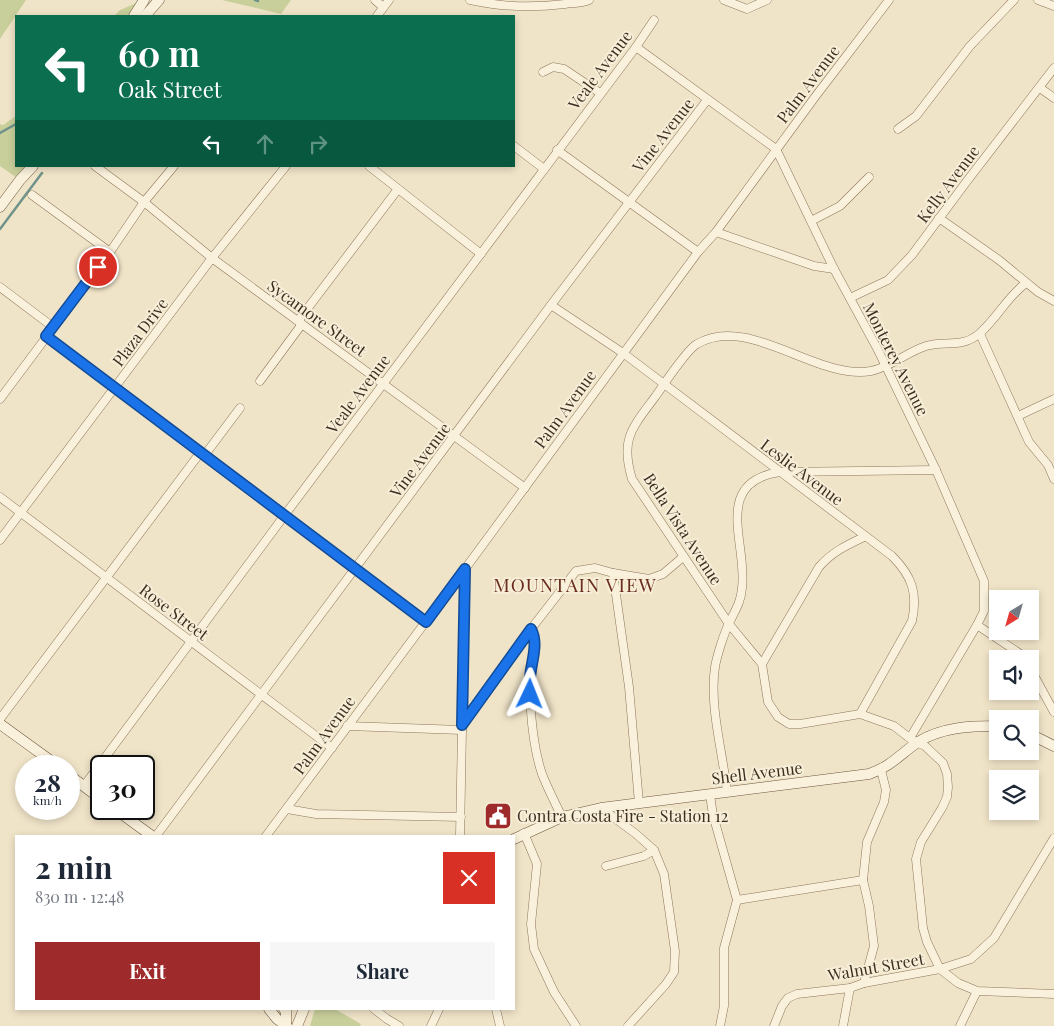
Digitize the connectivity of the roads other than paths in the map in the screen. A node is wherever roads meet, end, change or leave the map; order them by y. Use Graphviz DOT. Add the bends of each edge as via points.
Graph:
graph roads {
  1 [pos="144,0"];
  2 [pos="158,0"];
  3 [pos="375,0"];
  4 [pos="389,0"];
  5 [pos="470,0"];
  6 [pos="589,0"];
  7 [pos="724,0"];
  8 [pos="767,0"];
  9 [pos="889,0"];
  10 [pos="1014,0"];
  11 [pos="1038,0"];
  12 [pos="1054,6"];
  13 [pos="383,7"];
  14 [pos="135,15"];
  15 [pos="146,15"];
  16 [pos="378,15"];
  17 [pos="654,20"];
  18 [pos="636,47"];
  19 [pos="1054,68"];
  20 [pos="543,72"];
  21 [pos="1040,88"];
  22 [pos="600,93"];
  23 [pos="1054,98"];
  24 [pos="707,100"];
  25 [pos="898,129"];
  26 [pos="515,147"];
  27 [pos="776,149"];
  28 [pos="557,150"];
  29 [pos="25,167"];
  30 [pos="32,167"];
  31 [pos="96,167"];
  32 [pos="173,167"];
  33 [pos="285,167"];
  34 [pos="370,167"];
  35 [pos="544,169"];
  36 [pos="868,177"];
  37 [pos="20,180"];
  38 [pos="398,189"];
  39 [pos="32,195"];
  40 [pos="144,202"];
  41 [pos="629,202"];
  42 [pos="0,207"];
  43 [pos="939,218"];
  44 [pos="811,221"];
  45 [pos="716,232"];
  46 [pos="110,252"];
  47 [pos="698,252"];
  48 [pos="481,254"];
  49 [pos="212,258"];
  50 [pos="834,270"];
  51 [pos="1026,282"];
  52 [pos="0,287"];
  53 [pos="850,298"];
  54 [pos="1054,301"];
  55 [pos="551,305"];
  56 [pos="300,323"];
  57 [pos="53,327"];
  58 [pos="980,334"];
  59 [pos="46,336"];
  60 [pos="623,353"];
  61 [pos="884,366"];
  62 [pos="260,381"];
  63 [pos="383,383"];
  64 [pos="663,385"];
  65 [pos="115,388"];
  66 [pos="0,399"];
  67 [pos="1054,399"];
  68 [pos="240,408"];
  69 [pos="1018,416"];
  70 [pos="455,436"];
  71 [pos="202,454"];
  72 [pos="936,470"];
  73 [pos="780,472"];
  74 [pos="1054,479"];
  75 [pos="525,488"];
  76 [pos="0,497"];
  77 [pos="21,513"];
  78 [pos="284,516"];
  79 [pos="864,537"];
  80 [pos="0,540"];
  81 [pos="683,557"];
  82 [pos="465,569"];
  83 [pos="356,570"];
  84 [pos="613,573"];
  85 [pos="107,578"];
  86 [pos="426,622"];
  87 [pos="729,624"];
  88 [pos="977,625"];
  89 [pos="531,629"];
  90 [pos="190,642"];
  91 [pos="1014,650"];
  92 [pos="762,664"];
  93 [pos="1039,684"];
  94 [pos="262,695"];
  95 [pos="1054,712"];
  96 [pos="860,714"];
  97 [pos="0,719"];
  98 [pos="0,724"];
  99 [pos="348,726"];
  100 [pos="989,726"];
  101 [pos="462,727"];
  102 [pos="1039,738"];
  103 [pos="914,740"];
  104 [pos="1054,746"];
  105 [pos="332,748"];
  106 [pos="43,755"];
  107 [pos="880,770"];
  108 [pos="80,783"];
  109 [pos="84,786"];
  110 [pos="90,791"];
  111 [pos="727,792"];
  112 [pos="710,794"];
  113 [pos="639,803"];
  114 [pos="601,808"];
  115 [pos="287,809"];
  116 [pos="562,816"];
  117 [pos="461,817"];
  118 [pos="131,820"];
  119 [pos="524,833"];
  120 [pos="153,835"];
  121 [pos="155,835"];
  122 [pos="267,835"];
  123 [pos="460,835"];
  124 [pos="515,838"];
  125 [pos="1054,838"];
  126 [pos="654,850"];
  127 [pos="606,866"];
  128 [pos="863,880"];
  129 [pos="737,900"];
  130 [pos="940,969"];
  131 [pos="864,983"];
  132 [pos="850,988"];
  133 [pos="977,991"];
  134 [pos="1054,994"];
  135 [pos="270,1010"];
  136 [pos="285,1010"];
  137 [pos="303,1010"];
  138 [pos="375,1010"];
  139 [pos="439,1010"];
  140 [pos="496,1010"];
  141 [pos="290,1026"];
  142 [pos="399,1026"];
  143 [pos="431,1026"];
  144 [pos="500,1026"];
  145 [pos="576,1026"];
  146 [pos="628,1026"];
  147 [pos="720,1026"];
  148 [pos="774,1026"];
  149 [pos="842,1026"];
  150 [pos="960,1026"];
  1 -- 14 [label="street"];
  2 -- 15 [label="street"];
  3 -- 13 [label="street"];
  4 -- 13 [label="street"];
  5 -- 6 [label="street" via="538,7"];
  7 -- 8 [label="street" via="747,9"];
  9 -- 27 [label="street, Palm Avenue"];
  10 -- 25 [label="street" via="970,46 916,116"];
  11 -- 12 [label="street"];
  13 -- 16 [label="street"];
  17 -- 18 [label="street, Veale Avenue"];
  18 -- 22 [label="street, Veale Avenue"];
  18 -- 24 [label="street, Monterey Avenue"];
  19 -- 21 [label="street, Kelly Avenue"];
  20 -- 22 [label="street" via="552,67 564,69"];
  21 -- 23 [label="street"];
  21 -- 43 [label="street, Kelly Avenue"];
  22 -- 28 [label="street, Veale Avenue"];
  24 -- 27 [label="street, Monterey Avenue"];
  24 -- 41 [label="street, Vine Avenue"];
  26 -- 35 [label="street"];
  27 -- 44 [label="street, Monterey Avenue"];
  27 -- 45 [label="street, Palm Avenue"];
  28 -- 35 [label="street, Veale Avenue"];
  28 -- 41 [label="street"];
  29 -- 37 [label="street"];
  30 -- 37 [label="street"];
  31 -- 40 [label="street, Sycamore Street"];
  32 -- 40 [label="street"];
  33 -- 49 [label="street, Plaza Drive"];
  34 -- 38 [label="street"];
  35 -- 48 [label="street, Veale Avenue"];
  36 -- 44 [label="street" via="840,206"];
  37 -- 42 [label="street"];
  38 -- 48 [label="street"];
  38 -- 56 [label="street"];
  39 -- 46 [label="street"];
  40 -- 46 [label="street"];
  40 -- 49 [label="street, Sycamore Street"];
  41 -- 47 [label="street"];
  41 -- 55 [label="street, Vine Avenue"];
  43 -- 51 [label="street"];
  43 -- 53 [label="street, Kelly Avenue" via="912,255 888,280"];
  44 -- 50 [label="street, Monterey Avenue"];
  45 -- 47 [label="street, Palm Avenue"];
  45 -- 50 [label="street"];
  46 -- 57 [label="street"];
  47 -- 60 [label="street, Palm Avenue"];
  48 -- 63 [label="street, Veale Avenue"];
  49 -- 56 [label="street, Sycamore Street"];
  49 -- 65 [label="street, Plaza Drive"];
  50 -- 53 [label="street, Monterey Avenue"];
  51 -- 54 [label="street"];
  51 -- 58 [label="street"];
  52 -- 57 [label="street"];
  53 -- 61 [label="street, Monterey Avenue"];
  55 -- 60 [label="street, Leslie Avenue"];
  55 -- 70 [label="street, Vine Avenue"];
  56 -- 62 [label="street"];
  56 -- 63 [label="street, Sycamore Street"];
  57 -- 59 [label="street"];
  58 -- 61 [label="street, Bella Vista Avenue" via="951,345 925,346"];
  58 -- 69 [label="street"];
  59 -- 65 [label="street"];
  59 -- 66 [label="street"];
  60 -- 64 [label="street, Leslie Avenue"];
  60 -- 75 [label="street, Palm Avenue"];
  61 -- 64 [label="street, Bella Vista Avenue" via="871,371 851,371 766,343 725,336 696,344"];
  61 -- 72 [label="street, Monterey Avenue"];
  63 -- 70 [label="street, Sycamore Street"];
  63 -- 78 [label="street, Veale Avenue"];
  64 -- 73 [label="street, Leslie Avenue"];
  64 -- 81 [label="street, Bella Vista Avenue" via="632,430 626,450 627,463 632,479"];
  65 -- 71 [label="street"];
  65 -- 77 [label="street, Plaza Drive"];
  67 -- 69 [label="street"];
  68 -- 71 [label="street"];
  69 -- 74 [label="street" via="1029,442 1048,465"];
  70 -- 75 [label="street, Sycamore Street"];
  70 -- 83 [label="street, Vine Avenue"];
  71 -- 78 [label="street"];
  71 -- 85 [label="street"];
  72 -- 73 [label="street"];
  72 -- 88 [label="street, Monterey Avenue" via="984,581 984,610"];
  73 -- 79 [label="street, Leslie Avenue"];
  73 -- 87 [label="street" via="757,478 742,497 736,521 742,590"];
  75 -- 82 [label="street, Palm Avenue"];
  76 -- 77 [label="street, Rose Street"];
  77 -- 80 [label="street, Plaza Drive"];
  77 -- 85 [label="street, Rose Street"];
  78 -- 83 [label="street"];
  78 -- 90 [label="street, Veale Avenue"];
  79 -- 92 [label="street" via="826,559"];
  79 -- 96 [label="street, Leslie Avenue" via="902,566 911,583 915,608 912,622"];
  81 -- 84 [label="street" via="663,574 649,580"];
  81 -- 87 [label="street, Bella Vista Avenue"];
  82 -- 86 [label="street, Palm Avenue"];
  82 -- 101 [label="street"];
  83 -- 86 [label="street"];
  83 -- 94 [label="street, Vine Avenue"];
  84 -- 89 [label="street" via="595,568 576,571"];
  84 -- 113 [label="street" via="629,687"];
  85 -- 90 [label="street, Rose Street"];
  85 -- 97 [label="street"];
  86 -- 99 [label="street, Palm Avenue"];
  87 -- 92 [label="street, Bella Vista Avenue"];
  87 -- 111 [label="street" via="715,667 718,732"];
  88 -- 91 [label="street"];
  88 -- 103 [label="street, Monterey Avenue"];
  89 -- 101 [label="street"];
  89 -- 116 [label="street" via="534,645 530,694 538,756 545,781"];
  90 -- 94 [label="street, Rose Street"];
  90 -- 109 [label="street, Veale Avenue"];
  92 -- 96 [label="street" via="768,702 783,722 800,724"];
  93 -- 95 [label="street"];
  94 -- 105 [label="street, Rose Street"];
  94 -- 121 [label="street, Vine Avenue"];
  96 -- 103 [label="street" via="887,722"];
  98 -- 106 [label="street"];
  99 -- 101 [label="street"];
  99 -- 105 [label="street, Palm Avenue"];
  100 -- 103 [label="street, Shell Avenue" via="961,727"];
  101 -- 117 [label="street"];
  102 -- 104 [label="street"];
  103 -- 107 [label="street, Shell Avenue"];
  103 -- 130 [label="street" via="943,762 947,774 944,802 921,842 916,859 923,928"];
  105 -- 115 [label="street, Palm Avenue"];
  107 -- 111 [label="street, Shell Avenue"];
  107 -- 128 [label="street" via="886,790 867,842"];
  108 -- 109 [label="street"];
  109 -- 110 [label="street"];
  111 -- 112 [label="street, Shell Avenue"];
  112 -- 113 [label="street, Shell Avenue"];
  112 -- 129 [label="street"];
  113 -- 114 [label="street, Shell Avenue"];
  114 -- 116 [label="street, Shell Avenue"];
  114 -- 126 [label="street"];
  115 -- 117 [label="street" via="316,814"];
  115 -- 122 [label="street, Palm Avenue"];
  116 -- 119 [label="street, Shell Avenue"];
  117 -- 123 [label="street"];
  118 -- 120 [label="street"];
  119 -- 124 [label="street, Shell Avenue"];
  119 -- 145 [label="street" via="537,864 531,924 534,949 554,992"];
  125 -- 130 [label="street" via="994,938 971,959"];
  126 -- 127 [label="street" via="644,856"];
  126 -- 146 [label="street" via="664,874 675,951 674,972"];
  128 -- 129 [label="street"];
  128 -- 131 [label="street" via="874,946"];
  129 -- 147 [label="street" via="724,948 724,1006"];
  130 -- 131 [label="street, Walnut Street"];
  130 -- 133 [label="street, Walnut Street" via="958,983"];
  131 -- 132 [label="street, Walnut Street"];
  132 -- 148 [label="street, Walnut Street" via="797,994 788,998"];
  132 -- 149 [label="street"];
  133 -- 134 [label="street, Walnut Street"];
  133 -- 150 [label="street"];
  135 -- 141 [label="street" via="277,1019"];
  136 -- 141 [label="street"];
  137 -- 141 [label="street"];
  138 -- 142 [label="street"];
  139 -- 143 [label="street"];
  140 -- 144 [label="street"];
}
